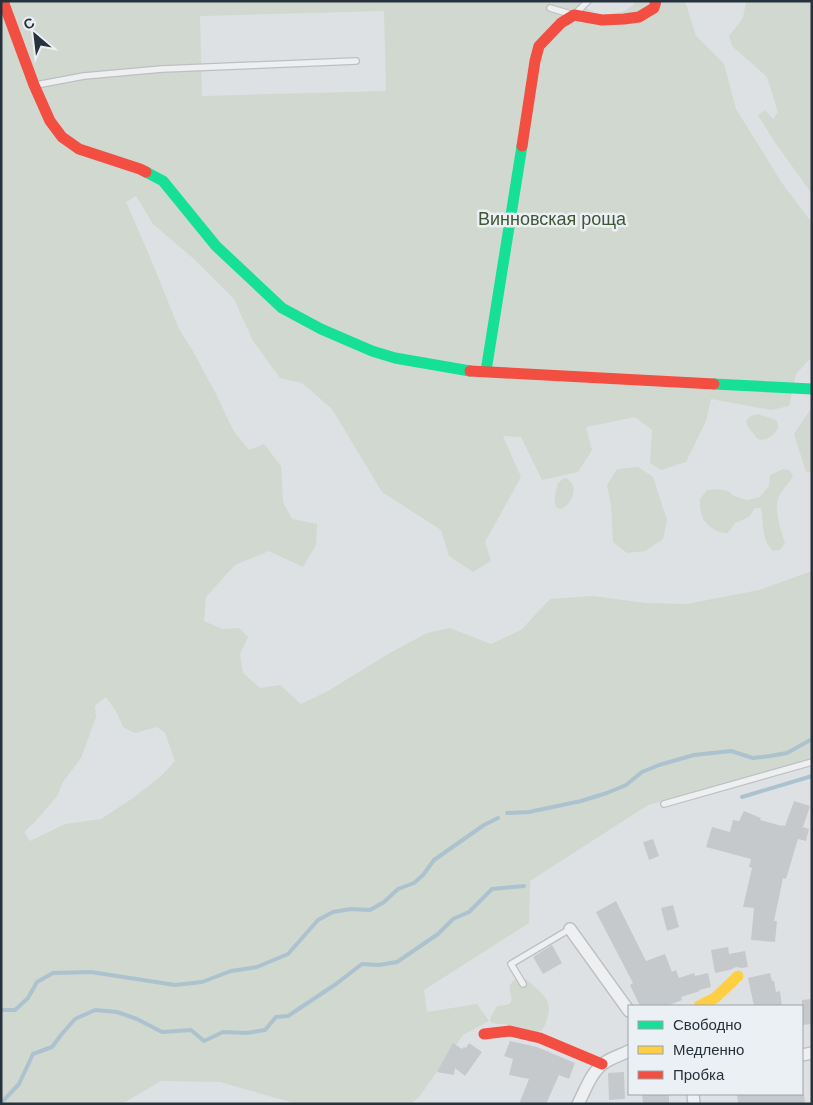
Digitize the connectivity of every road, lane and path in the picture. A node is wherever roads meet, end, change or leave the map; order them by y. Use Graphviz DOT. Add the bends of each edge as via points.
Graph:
graph roads {
  1 [pos="4,1"];
  2 [pos="588,1"];
  3 [pos="656,1"];
  4 [pos="550,8"];
  5 [pos="574,15"];
  6 [pos="356,61"];
  7 [pos="34,85"];
  8 [pos="486,371"];
  9 [pos="812,390"];
  10 [pos="812,762"];
  11 [pos="664,804"];
  12 [pos="570,928"];
  13 [pos="738,976"];
  14 [pos="524,984"];
  15 [pos="701,1005"];
  16 [pos="628,1010"];
  17 [pos="484,1034"];
  18 [pos="628,1052"];
  19 [pos="602,1064"];
  20 [pos="578,1104"];
  1 -- 7 [label="street"];
  2 -- 5 [label="lane"];
  3 -- 5 [label="street" via="654,8 639,17 602,20"];
  4 -- 5 [label="lane"];
  5 -- 8 [label="street" via="561,23 539,46 535,61"];
  6 -- 7 [label="lane" via="162,69 84,76"];
  7 -- 8 [label="street" via="50,121 62,137 79,149 140,169 164,181 216,246 282,308 372,351 456,369"];
  8 -- 9 [label="street"];
  10 -- 11 [label="lane"];
  12 -- 14 [label="lane" via="511,964"];
  12 -- 16 [label="street"];
  13 -- 15 [label="street" via="715,998"];
  17 -- 19 [label="street" via="510,1030 540,1038"];
  18 -- 19 [label="street"];
  19 -- 20 [label="street"];
}
